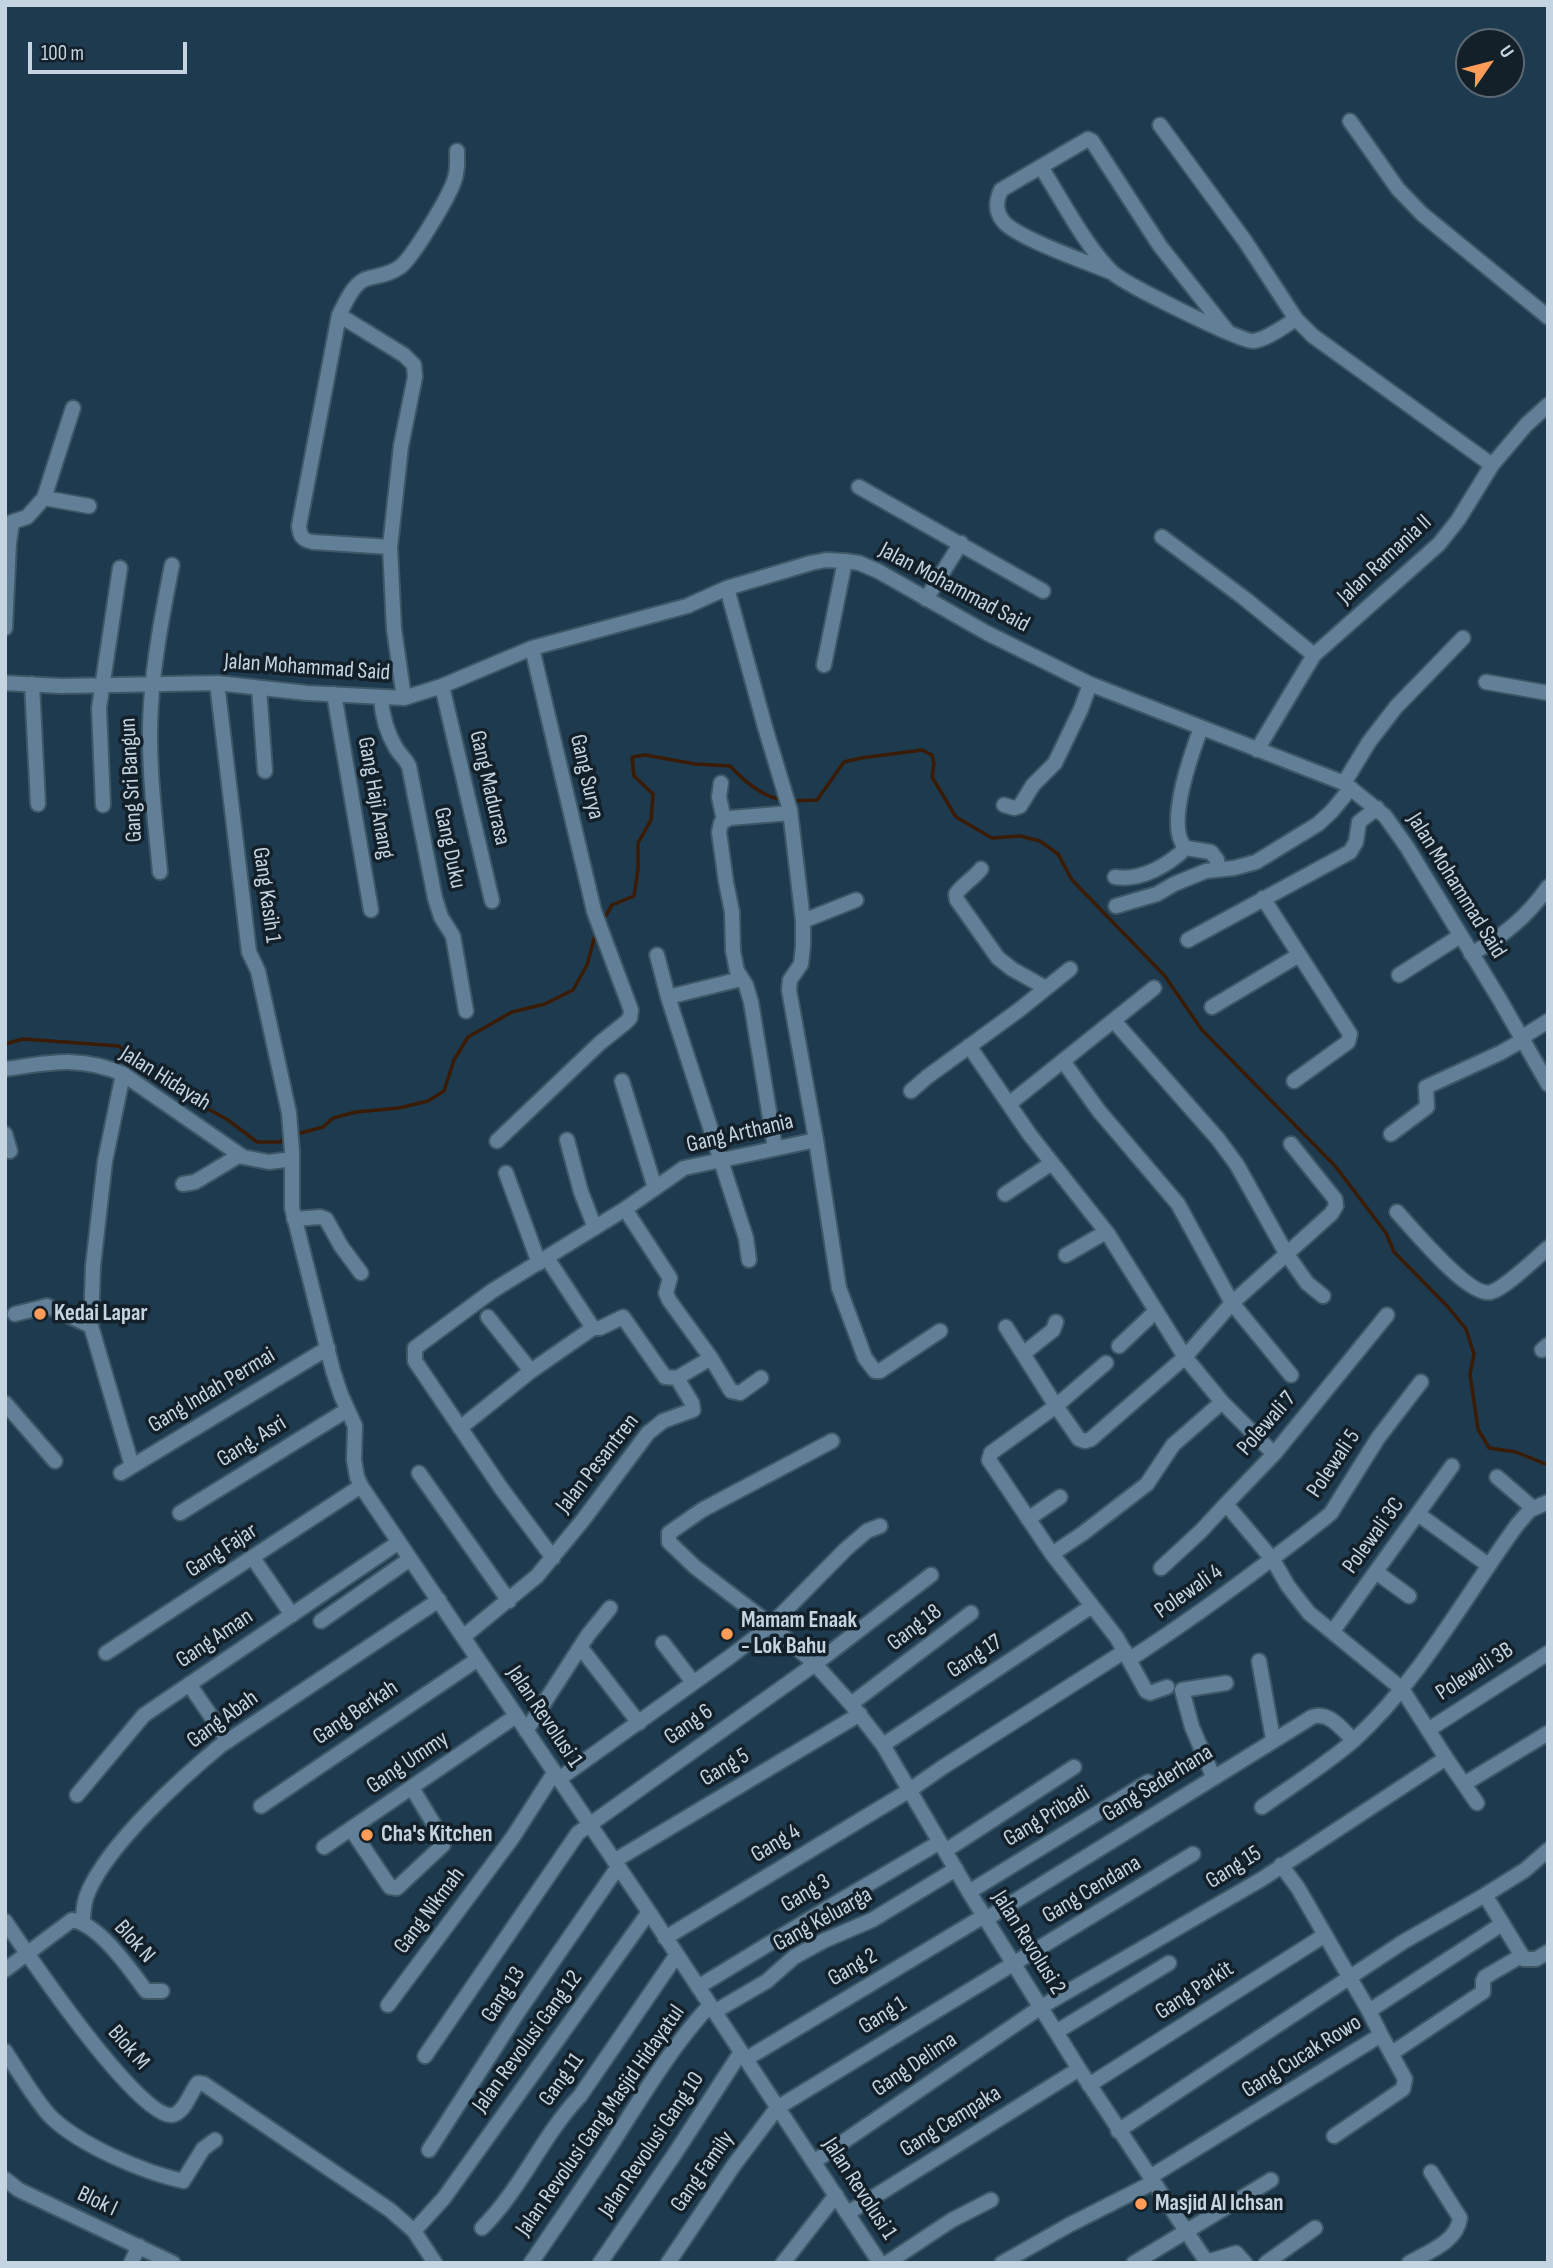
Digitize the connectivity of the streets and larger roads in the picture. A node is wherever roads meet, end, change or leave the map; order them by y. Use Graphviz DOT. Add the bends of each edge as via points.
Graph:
graph roads {
  1 [pos="1350,121"];
  2 [pos="1160,125"];
  3 [pos="457,151"];
  4 [pos="1041,167"];
  5 [pos="1113,273"];
  6 [pos="339,315"];
  7 [pos="1548,317"];
  8 [pos="1296,318"];
  9 [pos="1228,332"];
  10 [pos="1548,405"];
  11 [pos="73,408"];
  12 [pos="1492,465"];
  13 [pos="859,487"];
  14 [pos="44,498"];
  15 [pos="89,506"];
  16 [pos="1162,537"];
  17 [pos="961,544"];
  18 [pos="390,547"];
  19 [pos="845,561"];
  20 [pos="172,565"];
  21 [pos="120,568"];
  22 [pos="727,588"];
  23 [pos="1043,591"];
  24 [pos="926,600"];
  25 [pos="5,628"];
  26 [pos="1463,638"];
  27 [pos="532,648"];
  28 [pos="1314,655"];
  29 [pos="824,665"];
  30 [pos="1486,682"];
  31 [pos="217,683"];
  32 [pos="5,684"];
  33 [pos="32,684"];
  34 [pos="1090,684"];
  35 [pos="102,685"];
  36 [pos="152,685"];
  37 [pos="442,686"];
  38 [pos="259,688"];
  39 [pos="1548,693"];
  40 [pos="334,694"];
  41 [pos="381,698"];
  42 [pos="404,698"];
  43 [pos="1201,728"];
  44 [pos="1257,750"];
  45 [pos="265,771"];
  46 [pos="722,783"];
  47 [pos="1347,786"];
  48 [pos="38,804"];
  49 [pos="103,805"];
  50 [pos="1004,805"];
  51 [pos="790,811"];
  52 [pos="1381,812"];
  53 [pos="724,820"];
  54 [pos="1186,848"];
  55 [pos="981,869"];
  56 [pos="1218,869"];
  57 [pos="160,872"];
  58 [pos="1115,877"];
  59 [pos="1548,887"];
  60 [pos="1263,898"];
  61 [pos="856,900"];
  62 [pos="492,901"];
  63 [pos="1116,906"];
  64 [pos="370,910"];
  65 [pos="803,921"];
  66 [pos="1460,936"];
  67 [pos="1188,940"];
  68 [pos="1471,954"];
  69 [pos="657,955"];
  70 [pos="1299,955"];
  71 [pos="1070,969"];
  72 [pos="1399,975"];
  73 [pos="741,979"];
  74 [pos="1046,988"];
  75 [pos="1154,988"];
  76 [pos="668,997"];
  77 [pos="1212,1007"];
  78 [pos="466,1011"];
  79 [pos="1114,1021"];
  80 [pos="1548,1021"];
  81 [pos="1522,1039"];
  82 [pos="968,1046"];
  83 [pos="1063,1061"];
  84 [pos="5,1069"];
  85 [pos="123,1074"];
  86 [pos="622,1081"];
  87 [pos="1294,1081"];
  88 [pos="1548,1084"];
  89 [pos="911,1091"];
  90 [pos="1009,1104"];
  91 [pos="5,1134"];
  92 [pos="1391,1134"];
  93 [pos="567,1140"];
  94 [pos="816,1140"];
  95 [pos="497,1142"];
  96 [pos="1291,1144"];
  97 [pos="775,1148"];
  98 [pos="10,1151"];
  99 [pos="240,1155"];
  100 [pos="292,1155"];
  101 [pos="722,1159"];
  102 [pos="1052,1163"];
  103 [pos="506,1173"];
  104 [pos="183,1184"];
  105 [pos="655,1188"];
  106 [pos="1005,1194"];
  107 [pos="625,1209"];
  108 [pos="1397,1212"];
  109 [pos="295,1219"];
  110 [pos="595,1228"];
  111 [pos="1106,1232"];
  112 [pos="1548,1248"];
  113 [pos="1286,1253"];
  114 [pos="1066,1255"];
  115 [pos="749,1260"];
  116 [pos="543,1261"];
  117 [pos="361,1273"];
  118 [pos="1324,1296"];
  119 [pos="1233,1303"];
  120 [pos="1156,1311"];
  121 [pos="15,1314"];
  122 [pos="1387,1315"];
  123 [pos="488,1318"];
  124 [pos="1056,1322"];
  125 [pos="91,1326"];
  126 [pos="1006,1327"];
  127 [pos="593,1328"];
  128 [pos="940,1331"];
  129 [pos="1119,1346"];
  130 [pos="328,1348"];
  131 [pos="1023,1354"];
  132 [pos="1185,1357"];
  133 [pos="711,1358"];
  134 [pos="1106,1363"];
  135 [pos="531,1371"];
  136 [pos="1291,1375"];
  137 [pos="677,1378"];
  138 [pos="761,1378"];
  139 [pos="1422,1382"];
  140 [pos="1222,1402"];
  141 [pos="5,1404"];
  142 [pos="1056,1406"];
  143 [pos="347,1409"];
  144 [pos="460,1428"];
  145 [pos="832,1441"];
  146 [pos="1274,1454"];
  147 [pos="55,1461"];
  148 [pos="1452,1466"];
  149 [pos="419,1473"];
  150 [pos="1497,1477"];
  151 [pos="362,1486"];
  152 [pos="1060,1497"];
  153 [pos="1548,1502"];
  154 [pos="1226,1504"];
  155 [pos="1533,1508"];
  156 [pos="180,1513"];
  157 [pos="1419,1514"];
  158 [pos="1028,1519"];
  159 [pos="880,1526"];
  160 [pos="399,1542"];
  161 [pos="1052,1554"];
  162 [pos="253,1558"];
  163 [pos="553,1558"];
  164 [pos="410,1559"];
  165 [pos="1273,1560"];
  166 [pos="1488,1566"];
  167 [pos="1161,1568"];
  168 [pos="1376,1572"];
  169 [pos="931,1575"];
  170 [pos="1409,1597"];
  171 [pos="439,1600"];
  172 [pos="509,1601"];
  173 [pos="1092,1606"];
  174 [pos="610,1608"];
  175 [pos="971,1613"];
  176 [pos="292,1615"];
  177 [pos="321,1621"];
  178 [pos="771,1625"];
  179 [pos="1333,1631"];
  180 [pos="464,1637"];
  181 [pos="585,1642"];
  182 [pos="663,1643"];
  183 [pos="106,1653"];
  184 [pos="1548,1653"];
  185 [pos="1127,1655"];
  186 [pos="478,1659"];
  187 [pos="1259,1661"];
  188 [pos="815,1664"];
  189 [pos="693,1682"];
  190 [pos="1226,1683"];
  191 [pos="190,1684"];
  192 [pos="1167,1687"];
  193 [pos="1402,1689"];
  194 [pos="855,1709"];
  195 [pos="516,1716"];
  196 [pos="639,1723"];
  197 [pos="1428,1730"];
  198 [pos="526,1731"];
  199 [pos="1548,1733"];
  200 [pos="1273,1739"];
  201 [pos="1353,1740"];
  202 [pos="228,1741"];
  203 [pos="883,1745"];
  204 [pos="1446,1758"];
  205 [pos="1074,1767"];
  206 [pos="556,1776"];
  207 [pos="1213,1776"];
  208 [pos="1148,1782"];
  209 [pos="1464,1784"];
  210 [pos="412,1788"];
  211 [pos="910,1790"];
  212 [pos="77,1795"];
  213 [pos="1477,1803"];
  214 [pos="261,1807"];
  215 [pos="1262,1807"];
  216 [pos="588,1824"];
  217 [pos="351,1829"];
  218 [pos="324,1847"];
  219 [pos="942,1847"];
  220 [pos="1548,1850"];
  221 [pos="1193,1854"];
  222 [pos="616,1864"];
  223 [pos="1281,1865"];
  224 [pos="956,1869"];
  225 [pos="969,1892"];
  226 [pos="1485,1895"];
  227 [pos="649,1912"];
  228 [pos="985,1918"];
  229 [pos="77,1920"];
  230 [pos="5,1921"];
  231 [pos="1502,1924"];
  232 [pos="1325,1935"];
  233 [pos="664,1938"];
  234 [pos="1548,1951"];
  235 [pos="27,1954"];
  236 [pos="676,1956"];
  237 [pos="1521,1956"];
  238 [pos="1014,1963"];
  239 [pos="1169,1963"];
  240 [pos="5,1970"];
  241 [pos="1350,1979"];
  242 [pos="698,1987"];
  243 [pos="162,1991"];
  244 [pos="388,2005"];
  245 [pos="1041,2007"];
  246 [pos="712,2008"];
  247 [pos="1369,2011"];
  248 [pos="1056,2032"];
  249 [pos="1381,2035"];
  250 [pos="5,2051"];
  251 [pos="1392,2053"];
  252 [pos="425,2056"];
  253 [pos="743,2056"];
  254 [pos="1079,2069"];
  255 [pos="1089,2085"];
  256 [pos="777,2108"];
  257 [pos="1118,2131"];
  258 [pos="1334,2136"];
  259 [pos="215,2140"];
  260 [pos="429,2150"];
  261 [pos="815,2161"];
  262 [pos="1431,2172"];
  263 [pos="5,2179"];
  264 [pos="1152,2180"];
  265 [pos="1271,2180"];
  266 [pos="836,2195"];
  267 [pos="991,2200"];
  268 [pos="848,2213"];
  269 [pos="482,2228"];
  270 [pos="1315,2228"];
  271 [pos="414,2231"];
  272 [pos="1186,2232"];
  273 [pos="139,2246"];
  274 [pos="131,2263"];
  275 [pos="173,2263"];
  276 [pos="435,2263"];
  277 [pos="531,2263"];
  278 [pos="600,2263"];
  279 [pos="668,2263"];
  280 [pos="783,2263"];
  281 [pos="880,2263"];
  282 [pos="887,2263"];
  283 [pos="1002,2263"];
  284 [pos="1134,2263"];
  285 [pos="1245,2263"];
  286 [pos="1266,2263"];
  287 [pos="1409,2263"];
  1 -- 7 [label="street" via="1398,189 1422,214"];
  2 -- 8 [label="street"];
  3 -- 6 [label="street" via="451,189 406,261 385,275 360,282"];
  4 -- 5 [label="street"];
  4 -- 5 [label="street" via="1001,190 997,208 1003,221"];
  4 -- 9 [label="street" via="1088,139 1092,141 1160,246"];
  5 -- 9 [label="street"];
  6 -- 18 [label="street" via="414,365"];
  6 -- 18 [label="street" via="300,534 313,542"];
  8 -- 9 [label="street" via="1253,341"];
  8 -- 12 [label="street" via="1313,336"];
  10 -- 12 [label="street, Jalan Ramania II"];
  11 -- 14 [label="street"];
  12 -- 28 [label="street, Jalan Ramania II" via="1439,544"];
  13 -- 17 [label="street"];
  14 -- 15 [label="street"];
  14 -- 25 [label="street" via="27,517 12,522"];
  16 -- 28 [label="street"];
  17 -- 23 [label="street"];
  17 -- 24 [label="street"];
  18 -- 42 [label="street" via="394,629"];
  19 -- 22 [label="street, Jalan Mohammad Said" via="811,563"];
  19 -- 24 [label="street, Jalan Mohammad Said" via="878,571"];
  19 -- 29 [label="street"];
  20 -- 36 [label="street, Gang Sri Bangun"];
  21 -- 35 [label="street"];
  22 -- 27 [label="street, Jalan Mohammad Said" via="687,606"];
  22 -- 51 [label="street, Gang Arthania"];
  24 -- 34 [label="street, Jalan Mohammad Said"];
  26 -- 47 [label="street" via="1369,741"];
  27 -- 37 [label="street, Jalan Mohammad Said"];
  27 -- 95 [label="street, Gang Surya" via="597,921 631,1010 630,1018"];
  28 -- 44 [label="street, Jalan Ramania II"];
  30 -- 39 [label="street"];
  31 -- 36 [label="street, Jalan Mohammad Said"];
  31 -- 38 [label="street, Jalan Mohammad Said"];
  31 -- 100 [label="street, Gang Kasih 1" via="249,952 258,971 289,1112"];
  32 -- 33 [label="street, Jalan Mohammad Said"];
  33 -- 35 [label="street, Jalan Mohammad Said"];
  33 -- 48 [label="street"];
  34 -- 43 [label="street, Jalan Mohammad Said"];
  34 -- 50 [label="street" via="1055,763 1032,785 1020,806"];
  35 -- 36 [label="street, Jalan Mohammad Said"];
  35 -- 49 [label="street"];
  36 -- 57 [label="street, Gang Sri Bangun"];
  37 -- 42 [label="street, Jalan Mohammad Said"];
  37 -- 62 [label="street, Gang Madurasa"];
  38 -- 40 [label="street, Jalan Mohammad Said"];
  38 -- 45 [label="street"];
  40 -- 41 [label="street, Jalan Mohammad Said"];
  40 -- 64 [label="street, Gang Haji Anang"];
  41 -- 42 [label="street, Jalan Mohammad Said"];
  41 -- 78 [label="street, Gang Duku" via="395,747 409,766 435,898 453,936"];
  43 -- 44 [label="street, Jalan Mohammad Said"];
  43 -- 54 [label="street" via="1185,773 1179,809 1180,838"];
  44 -- 47 [label="street, Jalan Mohammad Said"];
  46 -- 53 [label="street" via="719,797"];
  47 -- 52 [label="street, Jalan Mohammad Said"];
  47 -- 56 [label="street" via="1318,824 1256,862"];
  51 -- 53 [label="street"];
  51 -- 65 [label="street, Gang Arthania"];
  52 -- 60 [label="street" via="1358,833 1350,852"];
  52 -- 66 [label="street, Jalan Mohammad Said"];
  53 -- 73 [label="street" via="719,832 732,912 733,951"];
  54 -- 56 [label="street" via="1211,852"];
  54 -- 58 [label="street" via="1159,868"];
  55 -- 74 [label="street" via="959,890 957,900 998,958"];
  56 -- 63 [label="street"];
  59 -- 68 [label="street" via="1519,921"];
  60 -- 67 [label="street"];
  60 -- 70 [label="street"];
  61 -- 65 [label="street"];
  65 -- 94 [label="street, Gang Arthania" via="803,956 789,990"];
  66 -- 68 [label="street, Jalan Mohammad Said"];
  66 -- 72 [label="street"];
  68 -- 81 [label="street, Jalan Mohammad Said"];
  69 -- 76 [label="street"];
  70 -- 77 [label="street"];
  70 -- 87 [label="street" via="1350,1038"];
  71 -- 74 [label="street"];
  73 -- 76 [label="street"];
  73 -- 97 [label="street" via="751,1002"];
  74 -- 82 [label="street"];
  75 -- 79 [label="street"];
  76 -- 101 [label="street"];
  79 -- 83 [label="street"];
  79 -- 113 [label="street" via="1219,1139"];
  80 -- 81 [label="street"];
  81 -- 88 [label="street, Jalan Mohammad Said"];
  81 -- 92 [label="street" via="1426,1087 1427,1107"];
  82 -- 89 [label="street"];
  82 -- 90 [label="street"];
  83 -- 90 [label="street"];
  83 -- 119 [label="street" via="1178,1205"];
  84 -- 85 [label="street, Jalan Hidayah" via="69,1060"];
  85 -- 99 [label="street, Jalan Hidayah"];
  85 -- 125 [label="street" via="105,1161"];
  86 -- 105 [label="street"];
  90 -- 102 [label="street"];
  91 -- 98 [label="street"];
  93 -- 110 [label="street"];
  94 -- 97 [label="street, Gang Arthania"];
  94 -- 128 [label="street" via="839,1288 865,1358 874,1371 880,1371"];
  96 -- 113 [label="street" via="1331,1192 1336,1206"];
  97 -- 101 [label="street, Gang Arthania"];
  99 -- 100 [label="street, Jalan Hidayah" via="269,1162"];
  99 -- 104 [label="street" via="195,1182"];
  100 -- 109 [label="street, Jalan Revolusi 1" via="290,1196"];
  101 -- 105 [label="street, Gang Arthania" via="684,1168"];
  101 -- 115 [label="street"];
  102 -- 106 [label="street"];
  102 -- 111 [label="street"];
  103 -- 116 [label="street"];
  105 -- 107 [label="street, Gang Arthania"];
  107 -- 110 [label="street, Gang Arthania"];
  107 -- 133 [label="street" via="670,1278 669,1300"];
  108 -- 112 [label="street" via="1468,1284 1482,1292 1496,1290"];
  109 -- 117 [label="street" via="326,1219"];
  109 -- 130 [label="street, Jalan Revolusi 1"];
  110 -- 116 [label="street, Gang Arthania"];
  111 -- 114 [label="street"];
  111 -- 120 [label="street"];
  113 -- 118 [label="street" via="1307,1283"];
  113 -- 119 [label="street"];
  116 -- 127 [label="street"];
  116 -- 144 [label="street, Gang Arthania" via="492,1291 415,1348 415,1361"];
  119 -- 132 [label="street"];
  119 -- 136 [label="street"];
  120 -- 129 [label="street"];
  120 -- 132 [label="street"];
  121 -- 125 [label="street" via="47,1306"];
  122 -- 146 [label="street, Polewali 7"];
  123 -- 135 [label="street"];
  124 -- 131 [label="street" via="1053,1330"];
  125 -- 130 [label="street, Gang Indah Permai" via="127,1470"];
  126 -- 131 [label="street"];
  127 -- 135 [label="street"];
  127 -- 137 [label="street" via="622,1317 665,1377"];
  130 -- 143 [label="street, Jalan Revolusi 1"];
  131 -- 142 [label="street"];
  132 -- 140 [label="street"];
  132 -- 142 [label="street" via="1087,1441 1079,1438"];
  133 -- 137 [label="street"];
  133 -- 138 [label="street" via="735,1392"];
  134 -- 142 [label="street"];
  135 -- 144 [label="street"];
  137 -- 163 [label="street, Jalan Pesantren" via="693,1410 660,1422 648,1433"];
  139 -- 165 [label="street, Polewali 5" via="1378,1438 1331,1513"];
  140 -- 146 [label="street"];
  140 -- 161 [label="street" via="1173,1446 1147,1484"];
  141 -- 147 [label="street"];
  142 -- 158 [label="street" via="991,1453 989,1460"];
  143 -- 151 [label="street, Jalan Revolusi 1" via="355,1426 354,1460"];
  143 -- 156 [label="street, Gang. Asri"];
  144 -- 163 [label="street, Gang Arthania"];
  145 -- 178 [label="street, Jalan Revolusi 2" via="702,1510 667,1538 695,1567"];
  146 -- 154 [label="street, Polewali 7"];
  148 -- 157 [label="street, Polewali 3C"];
  149 -- 172 [label="street"];
  150 -- 155 [label="street"];
  151 -- 160 [label="street, Jalan Revolusi 1"];
  151 -- 162 [label="street, Gang Fajar"];
  152 -- 158 [label="street"];
  153 -- 155 [label="street"];
  154 -- 165 [label="street"];
  154 -- 167 [label="street, Polewali 7"];
  155 -- 166 [label="street"];
  157 -- 166 [label="street"];
  157 -- 168 [label="street, Polewali 3C"];
  158 -- 161 [label="street"];
  159 -- 178 [label="street" via="846,1549"];
  160 -- 164 [label="street, Jalan Revolusi 1"];
  160 -- 176 [label="street, Gang Aman"];
  161 -- 173 [label="street"];
  162 -- 176 [label="street"];
  162 -- 183 [label="street, Gang Fajar"];
  163 -- 172 [label="street"];
  164 -- 171 [label="street, Jalan Revolusi 1"];
  164 -- 177 [label="street"];
  165 -- 179 [label="street" via="1298,1601"];
  165 -- 185 [label="street, Polewali 4" via="1168,1635"];
  166 -- 193 [label="street"];
  168 -- 170 [label="street"];
  168 -- 179 [label="street, Polewali 3C"];
  169 -- 188 [label="street, Gang 6"];
  171 -- 180 [label="street, Jalan Revolusi 1"];
  171 -- 202 [label="street, Gang Abah"];
  172 -- 180 [label="street"];
  173 -- 185 [label="street"];
  173 -- 203 [label="street, Gang 17"];
  174 -- 181 [label="street"];
  175 -- 194 [label="street, Gang 18"];
  176 -- 191 [label="street, Gang Aman"];
  178 -- 188 [label="street, Jalan Revolusi 2"];
  178 -- 189 [label="street"];
  179 -- 193 [label="street"];
  180 -- 186 [label="street, Jalan Revolusi 1"];
  181 -- 196 [label="street"];
  181 -- 198 [label="street"];
  182 -- 189 [label="street"];
  184 -- 197 [label="street, Polewali 3B"];
  185 -- 192 [label="street" via="1146,1691"];
  185 -- 211 [label="street, Polewali 4"];
  186 -- 195 [label="street, Jalan Revolusi 1"];
  186 -- 214 [label="street, Gang Berkah"];
  187 -- 200 [label="street"];
  188 -- 194 [label="street, Jalan Revolusi 2"];
  188 -- 216 [label="street, Gang 6"];
  189 -- 196 [label="street"];
  190 -- 207 [label="street" via="1182,1690"];
  191 -- 202 [label="street"];
  191 -- 212 [label="street, Gang Aman" via="144,1715"];
  193 -- 197 [label="street"];
  193 -- 201 [label="street"];
  194 -- 203 [label="street, Jalan Revolusi 2"];
  194 -- 222 [label="street, Gang 5"];
  195 -- 198 [label="street, Jalan Revolusi 1"];
  195 -- 210 [label="street, Gang Ummy"];
  196 -- 206 [label="street"];
  197 -- 204 [label="street"];
  198 -- 206 [label="street, Jalan Revolusi 1"];
  199 -- 209 [label="street"];
  200 -- 201 [label="street, Gang Sederhana" via="1319,1714"];
  200 -- 207 [label="street, Gang Sederhana"];
  201 -- 215 [label="street"];
  202 -- 229 [label="street, Gang Abah" via="167,1794 104,1864"];
  203 -- 211 [label="street, Jalan Revolusi 2"];
  204 -- 209 [label="street"];
  204 -- 223 [label="street, Gang 15"];
  205 -- 219 [label="street, Gang 3"];
  206 -- 216 [label="street, Jalan Revolusi 1"];
  206 -- 244 [label="street, Gang Nikmah"];
  207 -- 228 [label="street, Gang Sederhana"];
  208 -- 225 [label="street, Gang Pribadi"];
  209 -- 213 [label="street"];
  210 -- 217 [label="street, Gang Ummy"];
  210 -- 217 [label="street" via="443,1845 397,1888 390,1887"];
  211 -- 219 [label="street, Jalan Revolusi 2"];
  211 -- 233 [label="street, Gang 4"];
  216 -- 222 [label="street, Jalan Revolusi 1"];
  216 -- 252 [label="street, Gang 13" via="566,1848"];
  217 -- 218 [label="street, Gang Ummy"];
  219 -- 224 [label="street, Jalan Revolusi 2"];
  219 -- 242 [label="street, Gang 3" via="825,1909"];
  220 -- 226 [label="street"];
  221 -- 238 [label="street, Gang Cendana"];
  222 -- 227 [label="street, Jalan Revolusi 1"];
  222 -- 260 [label="street, Gang 13"];
  223 -- 232 [label="street, Gang Cucak Rowo"];
  223 -- 245 [label="street, Gang 15"];
  224 -- 225 [label="street, Jalan Revolusi 2"];
  224 -- 246 [label="street, Gang Keluarga" via="872,1920 794,1957 767,1981"];
  225 -- 228 [label="street, Jalan Revolusi 2"];
  226 -- 231 [label="street"];
  226 -- 241 [label="street"];
  227 -- 233 [label="street, Jalan Revolusi 1"];
  227 -- 271 [label="street, Jalan Revolusi Gang 12" via="444,2198"];
  228 -- 238 [label="street, Jalan Revolusi 2"];
  228 -- 253 [label="street, Gang 2"];
  229 -- 235 [label="street"];
  229 -- 243 [label="street, Blok N" via="105,1941 146,1991"];
  230 -- 235 [label="street"];
  231 -- 237 [label="street"];
  231 -- 247 [label="street"];
  232 -- 241 [label="street, Gang Cucak Rowo"];
  232 -- 255 [label="street, Gang Parkit"];
  233 -- 236 [label="street, Jalan Revolusi 1"];
  234 -- 237 [label="street" via="1532,1960"];
  235 -- 240 [label="street"];
  235 -- 271 [label="street, Blok M" via="75,2022 155,2110 163,2115 181,2111 198,2082 390,2210"];
  236 -- 242 [label="street, Jalan Revolusi 1"];
  236 -- 269 [label="street, Gang 11" via="502,2208"];
  237 -- 251 [label="street" via="1485,1977 1483,1992"];
  238 -- 245 [label="street, Jalan Revolusi 2"];
  238 -- 256 [label="street, Gang 1"];
  239 -- 248 [label="street"];
  241 -- 247 [label="street, Gang Cucak Rowo"];
  241 -- 257 [label="street"];
  242 -- 246 [label="street, Jalan Revolusi 1"];
  245 -- 248 [label="street, Jalan Revolusi 2"];
  245 -- 261 [label="street, Gang Delima"];
  246 -- 253 [label="street, Jalan Revolusi 1"];
  246 -- 277 [label="street, Jalan Revolusi Gang Masjid Hidayatul" via="692,2024 673,2050"];
  247 -- 249 [label="street, Gang Cucak Rowo"];
  248 -- 254 [label="street, Jalan Revolusi 2"];
  249 -- 251 [label="street"];
  249 -- 264 [label="street, Gang Cucak Rowo"];
  250 -- 259 [label="street" via="50,2116 76,2137 133,2164 183,2181 202,2149"];
  251 -- 258 [label="street" via="1405,2079 1403,2089"];
  253 -- 256 [label="street, Jalan Revolusi 1"];
  253 -- 278 [label="street, Jalan Revolusi Gang 10"];
  254 -- 255 [label="street, Jalan Revolusi 2"];
  254 -- 268 [label="street, Gang Cempaka"];
  255 -- 257 [label="street, Jalan Revolusi 2"];
  256 -- 261 [label="street, Jalan Revolusi 1"];
  256 -- 279 [label="street, Gang Family"];
  257 -- 264 [label="street, Jalan Revolusi 2"];
  261 -- 266 [label="street, Jalan Revolusi 1"];
  262 -- 287 [label="street" via="1460,2218 1459,2228"];
  263 -- 273 [label="street, Blok I" via="19,2190"];
  264 -- 272 [label="street, Jalan Revolusi 2"];
  264 -- 283 [label="street, Gang Cucak Rowo"];
  265 -- 272 [label="street"];
  266 -- 268 [label="street, Jalan Revolusi 1"];
  266 -- 280 [label="street"];
  267 -- 282 [label="street"];
  268 -- 281 [label="street, Jalan Revolusi 1"];
  270 -- 286 [label="street"];
  271 -- 276 [label="street"];
  272 -- 284 [label="street"];
  272 -- 285 [label="street, Jalan Revolusi 2" via="1206,2260 1236,2253"];
  273 -- 274 [label="street"];
  273 -- 275 [label="street, Blok I"];
}
